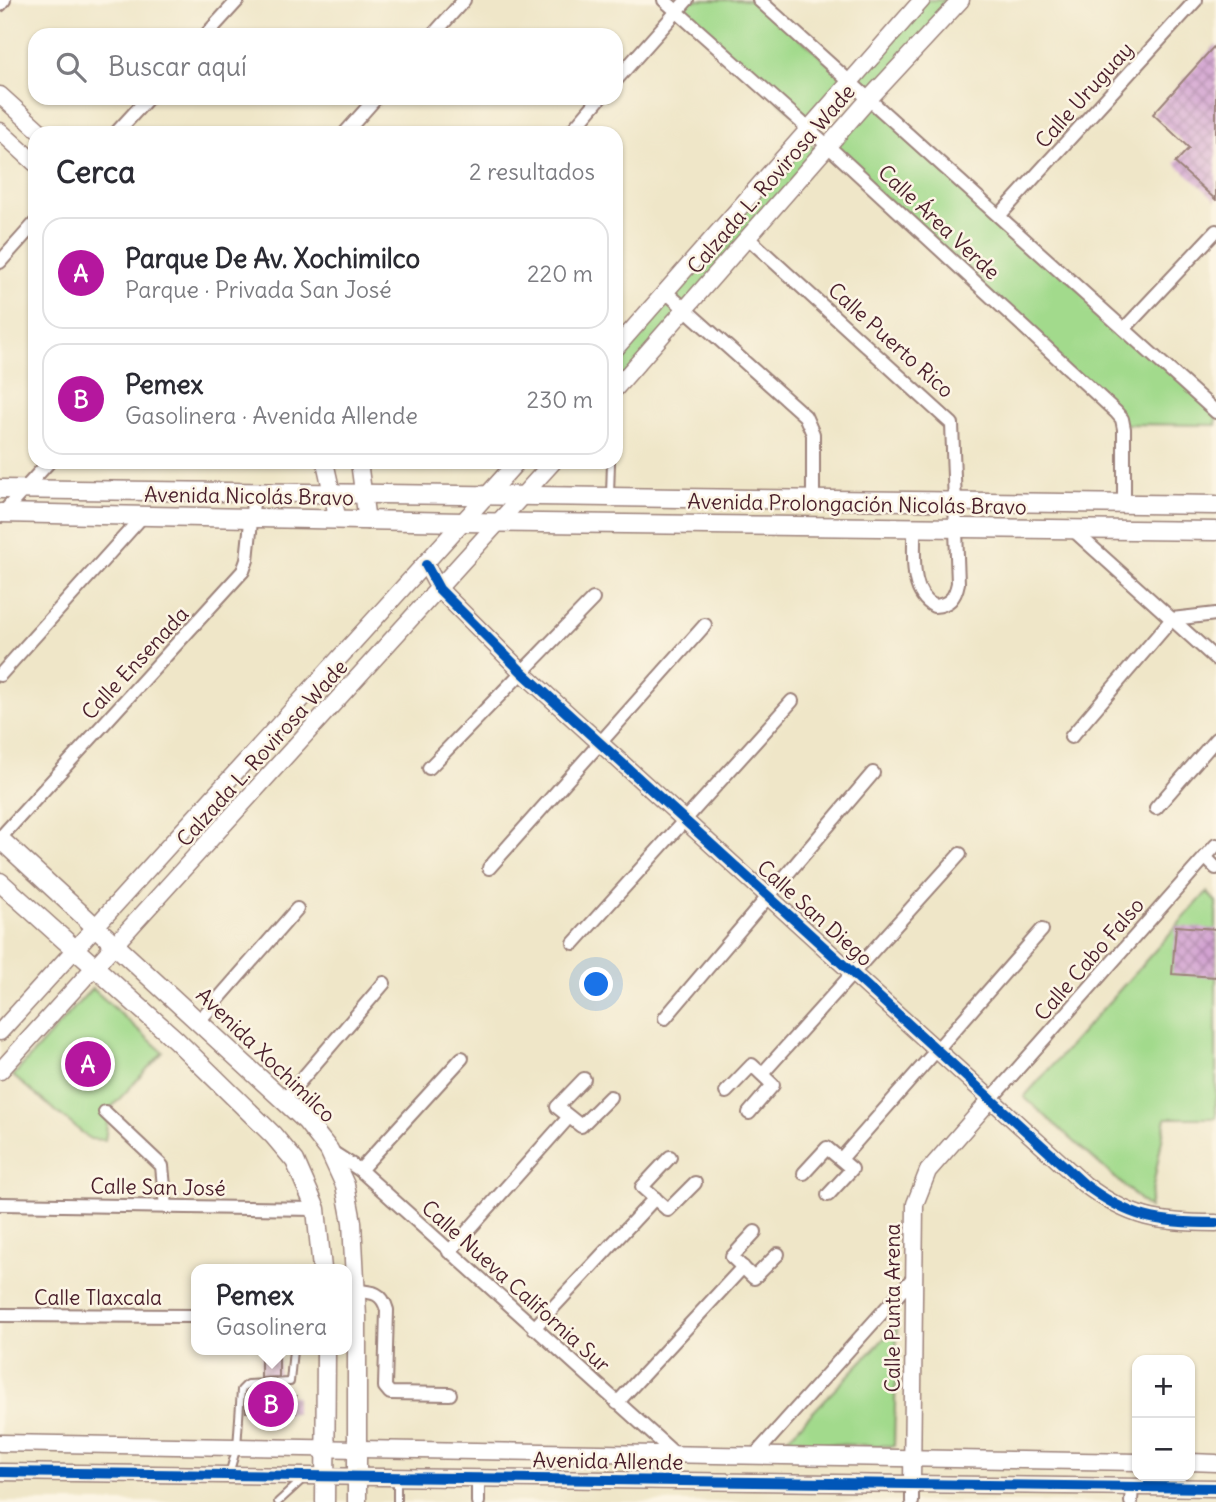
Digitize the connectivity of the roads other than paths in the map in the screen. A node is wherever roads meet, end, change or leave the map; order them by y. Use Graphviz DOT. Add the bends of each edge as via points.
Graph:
graph roads {
  1 [pos="4,0"];
  2 [pos="238,0"];
  3 [pos="464,0"];
  4 [pos="664,0"];
  5 [pos="687,0"];
  6 [pos="759,0"];
  7 [pos="922,0"];
  8 [pos="961,0"];
  9 [pos="1196,0"];
  10 [pos="0,5"];
  11 [pos="677,12"];
  12 [pos="212,28"];
  13 [pos="439,28"];
  14 [pos="623,72"];
  15 [pos="850,81"];
  16 [pos="0,95"];
  17 [pos="869,99"];
  18 [pos="142,105"];
  19 [pos="370,105"];
  20 [pos="594,105"];
  21 [pos="34,126"];
  22 [pos="122,126"];
  23 [pos="351,126"];
  24 [pos="575,126"];
  25 [pos="808,128"];
  26 [pos="0,131"];
  27 [pos="828,146"];
  28 [pos="28,157"];
  29 [pos="999,216"];
  30 [pos="28,231"];
  31 [pos="1216,231"];
  32 [pos="747,237"];
  33 [pos="0,262"];
  34 [pos="666,292"];
  35 [pos="685,309"];
  36 [pos="1124,329"];
  37 [pos="623,340"];
  38 [pos="623,380"];
  39 [pos="1216,412"];
  40 [pos="43,469"];
  41 [pos="327,469"];
  42 [pos="361,469"];
  43 [pos="511,469"];
  44 [pos="546,469"];
  45 [pos="611,469"];
  46 [pos="0,489"];
  47 [pos="24,490"];
  48 [pos="254,493"];
  49 [pos="333,493"];
  50 [pos="366,494"];
  51 [pos="488,495"];
  52 [pos="523,496"];
  53 [pos="610,497"];
  54 [pos="813,499"];
  55 [pos="955,501"];
  56 [pos="1124,503"];
  57 [pos="1216,505"];
  58 [pos="1,514"];
  59 [pos="142,517"];
  60 [pos="252,519"];
  61 [pos="338,520"];
  62 [pos="367,521"];
  63 [pos="463,522"];
  64 [pos="498,523"];
  65 [pos="914,527"];
  66 [pos="955,528"];
  67 [pos="1072,529"];
  68 [pos="1216,531"];
  69 [pos="426,565"];
  70 [pos="439,589"];
  71 [pos="593,599"];
  72 [pos="1216,614"];
  73 [pos="1172,620"];
  74 [pos="705,625"];
  75 [pos="1216,659"];
  76 [pos="522,672"];
  77 [pos="0,675"];
  78 [pos="792,701"];
  79 [pos="1071,737"];
  80 [pos="1216,738"];
  81 [pos="601,744"];
  82 [pos="429,768"];
  83 [pos="873,773"];
  84 [pos="1156,808"];
  85 [pos="685,820"];
  86 [pos="0,838"];
  87 [pos="1216,845"];
  88 [pos="960,854"];
  89 [pos="1205,858"];
  90 [pos="489,868"];
  91 [pos="1216,868"];
  92 [pos="0,882"];
  93 [pos="767,895"];
  94 [pos="297,909"];
  95 [pos="96,926"];
  96 [pos="1042,930"];
  97 [pos="574,943"];
  98 [pos="117,944"];
  99 [pos="75,950"];
  100 [pos="94,967"];
  101 [pos="853,973"];
  102 [pos="384,983"];
  103 [pos="664,1018"];
  104 [pos="199,1021"];
  105 [pos="0,1032"];
  106 [pos="937,1050"];
  107 [pos="462,1058"];
  108 [pos="757,1069"];
  109 [pos="0,1071"];
  110 [pos="584,1079"];
  111 [pos="726,1092"];
  112 [pos="610,1097"];
  113 [pos="284,1100"];
  114 [pos="991,1100"];
  115 [pos="105,1112"];
  116 [pos="749,1113"];
  117 [pos="569,1117"];
  118 [pos="329,1150"];
  119 [pos="670,1157"];
  120 [pos="841,1159"];
  121 [pos="360,1170"];
  122 [pos="804,1173"];
  123 [pos="695,1183"];
  124 [pos="828,1195"];
  125 [pos="654,1198"];
  126 [pos="0,1204"];
  127 [pos="166,1207"];
  128 [pos="316,1209"];
  129 [pos="1216,1223"];
  130 [pos="755,1232"];
  131 [pos="449,1252"];
  132 [pos="778,1254"];
  133 [pos="322,1264"];
  134 [pos="743,1267"];
  135 [pos="913,1278"];
  136 [pos="355,1291"];
  137 [pos="352,1310"];
  138 [pos="0,1315"];
  139 [pos="191,1317"];
  140 [pos="534,1328"];
  141 [pos="352,1339"];
  142 [pos="293,1355"];
  143 [pos="326,1355"];
  144 [pos="450,1394"];
  145 [pos="617,1403"];
  146 [pos="0,1443"];
  147 [pos="237,1447"];
  148 [pos="326,1448"];
  149 [pos="357,1449"];
  150 [pos="675,1454"];
  151 [pos="755,1455"];
  152 [pos="912,1458"];
  153 [pos="1132,1462"];
  154 [pos="1195,1462"];
  155 [pos="1216,1463"];
  156 [pos="0,1472"];
  157 [pos="228,1476"];
  158 [pos="306,1477"];
  159 [pos="325,1477"];
  160 [pos="357,1478"];
  161 [pos="397,1478"];
  162 [pos="478,1479"];
  163 [pos="912,1483"];
  164 [pos="1216,1488"];
  165 [pos="1132,1494"];
  166 [pos="278,1502"];
  167 [pos="325,1502"];
  168 [pos="357,1502"];
  169 [pos="397,1502"];
  170 [pos="478,1502"];
  171 [pos="912,1502"];
  1 -- 10 [label="street"];
  2 -- 12 [label="street"];
  3 -- 13 [label="street"];
  4 -- 11 [label="street, Calle Área Verde"];
  5 -- 11 [label="street"];
  6 -- 15 [label="street, Calle Área Verde"];
  7 -- 15 [label="street, Calzada L. Rovirosa Wade"];
  8 -- 17 [label="street, Calzada L. Rovirosa Wade"];
  9 -- 29 [label="street, Calle Uruguay"];
  11 -- 14 [label="street"];
  11 -- 25 [label="street, Calle Área Verde"];
  15 -- 17 [label="street, Calle Área Verde"];
  15 -- 25 [label="street, Calzada L. Rovirosa Wade"];
  16 -- 21 [label="street"];
  17 -- 27 [label="street, Calzada L. Rovirosa Wade"];
  17 -- 29 [label="street, Calle Área Verde"];
  18 -- 22 [label="street"];
  19 -- 23 [label="street"];
  20 -- 24 [label="street"];
  25 -- 27 [label="street, Calle Área Verde"];
  25 -- 34 [label="street, Calzada L. Rovirosa Wade"];
  26 -- 28 [label="street"];
  27 -- 32 [label="street, Calzada L. Rovirosa Wade"];
  27 -- 56 [label="street, Calle Área Verde" via="1122,419"];
  29 -- 36 [label="street, Calle Área Verde"];
  30 -- 33 [label="street"];
  31 -- 36 [label="street"];
  32 -- 35 [label="street, Calzada L. Rovirosa Wade"];
  32 -- 55 [label="street, Calle Puerto Rico" via="946,415 955,435"];
  34 -- 35 [label="street"];
  34 -- 37 [label="street, Calzada L. Rovirosa Wade"];
  35 -- 38 [label="street, Calzada L. Rovirosa Wade"];
  35 -- 54 [label="street" via="811,424"];
  36 -- 39 [label="street, Calle Área Verde"];
  40 -- 47 [label="street"];
  41 -- 49 [label="street"];
  42 -- 50 [label="street"];
  43 -- 51 [label="street, Calzada L. Rovirosa Wade"];
  44 -- 52 [label="street, Calzada L. Rovirosa Wade"];
  45 -- 53 [label="lane"];
  46 -- 47 [label="main road, Avenida Nicolás Bravo"];
  47 -- 48 [label="main road, Avenida Nicolás Bravo"];
  47 -- 58 [label="street"];
  48 -- 49 [label="main road, Avenida Nicolás Bravo"];
  48 -- 60 [label="street, Calle Ensenada"];
  49 -- 50 [label="main road, Avenida Nicolás Bravo"];
  49 -- 61 [label="street"];
  50 -- 51 [label="main road, Avenida Nicolás Bravo"];
  50 -- 62 [label="street"];
  51 -- 52 [label="main road, Avenida Nicolás Bravo"];
  51 -- 63 [label="street, Calzada L. Rovirosa Wade"];
  52 -- 53 [label="main road, Avenida Prolongación Nicolás Bravo"];
  52 -- 64 [label="street, Calzada L. Rovirosa Wade"];
  53 -- 54 [label="main road, Avenida Prolongación Nicolás Bravo"];
  54 -- 55 [label="main road, Avenida Prolongación Nicolás Bravo"];
  55 -- 56 [label="main road, Avenida Prolongación Nicolás Bravo"];
  55 -- 66 [label="street, Calle Puerto Rico"];
  56 -- 57 [label="main road, Avenida Prolongación Nicolás Bravo"];
  58 -- 59 [label="main road, Avenida Nicolás Bravo"];
  59 -- 60 [label="main road, Avenida Nicolás Bravo"];
  59 -- 77 [label="street"];
  60 -- 61 [label="main road, Avenida Nicolás Bravo"];
  60 -- 86 [label="street, Calle Ensenada" via="247,560 233,585"];
  61 -- 62 [label="main road, Avenida Nicolás Bravo"];
  62 -- 63 [label="main road, Avenida Nicolás Bravo"];
  63 -- 64 [label="main road, Avenida Nicolás Bravo"];
  63 -- 69 [label="street, Calzada L. Rovirosa Wade"];
  64 -- 65 [label="main road, Avenida Prolongación Nicolás Bravo"];
  64 -- 70 [label="street, Calzada L. Rovirosa Wade"];
  65 -- 66 [label="main road, Avenida Prolongación Nicolás Bravo"];
  65 -- 66 [label="street, Calle Puerto Rico" via="916,581 925,601 934,606 952,600 957,591"];
  66 -- 67 [label="main road, Avenida Prolongación Nicolás Bravo"];
  67 -- 68 [label="main road, Avenida Prolongación Nicolás Bravo"];
  67 -- 73 [label="street"];
  69 -- 70 [label="street, Calle San Diego"];
  69 -- 95 [label="street, Calzada L. Rovirosa Wade"];
  70 -- 76 [label="street, Calle San Diego"];
  70 -- 98 [label="street, Calzada L. Rovirosa Wade"];
  71 -- 76 [label="street"];
  72 -- 73 [label="street"];
  73 -- 75 [label="street"];
  73 -- 79 [label="street"];
  74 -- 81 [label="street"];
  76 -- 81 [label="street, Calle San Diego"];
  76 -- 82 [label="street"];
  78 -- 85 [label="street"];
  80 -- 84 [label="street"];
  81 -- 85 [label="street, Calle San Diego"];
  81 -- 90 [label="street"];
  83 -- 93 [label="street"];
  85 -- 93 [label="street, Calle San Diego"];
  85 -- 97 [label="street"];
  86 -- 95 [label="main road, Avenida Xochimilco"];
  87 -- 89 [label="street, Calle Cabo Falso"];
  88 -- 101 [label="street"];
  89 -- 91 [label="street"];
  89 -- 114 [label="street, Calle Cabo Falso"];
  92 -- 99 [label="main road"];
  93 -- 101 [label="street, Calle San Diego"];
  93 -- 103 [label="street"];
  94 -- 104 [label="street"];
  95 -- 98 [label="main road, Avenida Xochimilco"];
  95 -- 99 [label="street, Calzada L. Rovirosa Wade"];
  96 -- 106 [label="street"];
  98 -- 100 [label="street, Calzada L. Rovirosa Wade"];
  98 -- 104 [label="main road, Avenida Xochimilco"];
  99 -- 100 [label="main road"];
  99 -- 105 [label="street, Calzada L. Rovirosa Wade"];
  100 -- 109 [label="street, Calzada L. Rovirosa Wade"];
  100 -- 128 [label="main road" via="273,1135 295,1161"];
  101 -- 106 [label="street, Calle San Diego"];
  101 -- 108 [label="street"];
  102 -- 113 [label="street"];
  104 -- 113 [label="main road, Avenida Xochimilco"];
  106 -- 114 [label="street, Calle San Diego"];
  106 -- 120 [label="street"];
  107 -- 121 [label="street"];
  108 -- 111 [label="street"];
  108 -- 116 [label="street" via="773,1085"];
  110 -- 117 [label="street" via="557,1107"];
  112 -- 117 [label="street" via="581,1126"];
  113 -- 118 [label="main road, Avenida Xochimilco"];
  114 -- 129 [label="street, Calle San Diego" via="1111,1205 1153,1220"];
  114 -- 135 [label="street, Calle Punta Arena" via="943,1151 919,1191 913,1217"];
  115 -- 127 [label="street" via="162,1166"];
  117 -- 131 [label="street"];
  118 -- 121 [label="street, Calle Nueva California Sur"];
  118 -- 136 [label="main road, Avenida Xochimilco" via="345,1185 352,1222"];
  119 -- 125 [label="street" via="642,1187"];
  120 -- 122 [label="street" via="827,1148"];
  120 -- 124 [label="street" via="852,1169"];
  121 -- 131 [label="street, Calle Nueva California Sur"];
  123 -- 125 [label="street" via="668,1210"];
  125 -- 140 [label="street"];
  126 -- 127 [label="street, Calle San José"];
  127 -- 128 [label="street, Calle San José"];
  128 -- 133 [label="main road"];
  130 -- 134 [label="street" via="732,1257"];
  131 -- 140 [label="street, Calle Nueva California Sur"];
  132 -- 134 [label="street" via="754,1278"];
  134 -- 145 [label="street"];
  135 -- 151 [label="street"];
  135 -- 152 [label="street, Calle Punta Arena"];
  136 -- 137 [label="main road, Avenida Xochimilco"];
  136 -- 144 [label="street" via="384,1298 385,1387 390,1393"];
  138 -- 139 [label="street, Calle Tlaxcala"];
  140 -- 145 [label="street, Calle Nueva California Sur"];
  141 -- 149 [label="main road, Avenida Xochimilco"];
  142 -- 147 [label="lane" via="290,1382 247,1384 240,1390"];
  143 -- 148 [label="main road"];
  145 -- 150 [label="street, Calle Nueva California Sur"];
  146 -- 147 [label="street, Avenida Allende"];
  147 -- 148 [label="street, Avenida Allende"];
  147 -- 157 [label="lane"];
  148 -- 149 [label="street, Avenida Allende"];
  148 -- 159 [label="main road"];
  149 -- 150 [label="street, Avenida Allende"];
  149 -- 160 [label="main road, Avenida Xochimilco"];
  150 -- 151 [label="street, Avenida Allende"];
  151 -- 152 [label="street, Avenida Allende"];
  152 -- 153 [label="street, Avenida Allende"];
  152 -- 163 [label="street, Calle Punta Arena"];
  154 -- 155 [label="street"];
  156 -- 157 [label="street, Avenida Allende"];
  157 -- 158 [label="street, Avenida Allende"];
  158 -- 159 [label="street, Avenida Allende"];
  158 -- 166 [label="lane"];
  159 -- 160 [label="street, Avenida Allende"];
  159 -- 167 [label="main road"];
  160 -- 161 [label="street, Avenida Allende"];
  160 -- 168 [label="main road, Avenida Xochimilco"];
  161 -- 162 [label="street, Avenida Allende"];
  161 -- 169 [label="lane"];
  162 -- 163 [label="street, Avenida Allende"];
  162 -- 170 [label="street"];
  163 -- 165 [label="street, Avenida Allende"];
  163 -- 171 [label="street, Calle Punta Arena"];
  164 -- 165 [label="street, Avenida Allende"];
}
